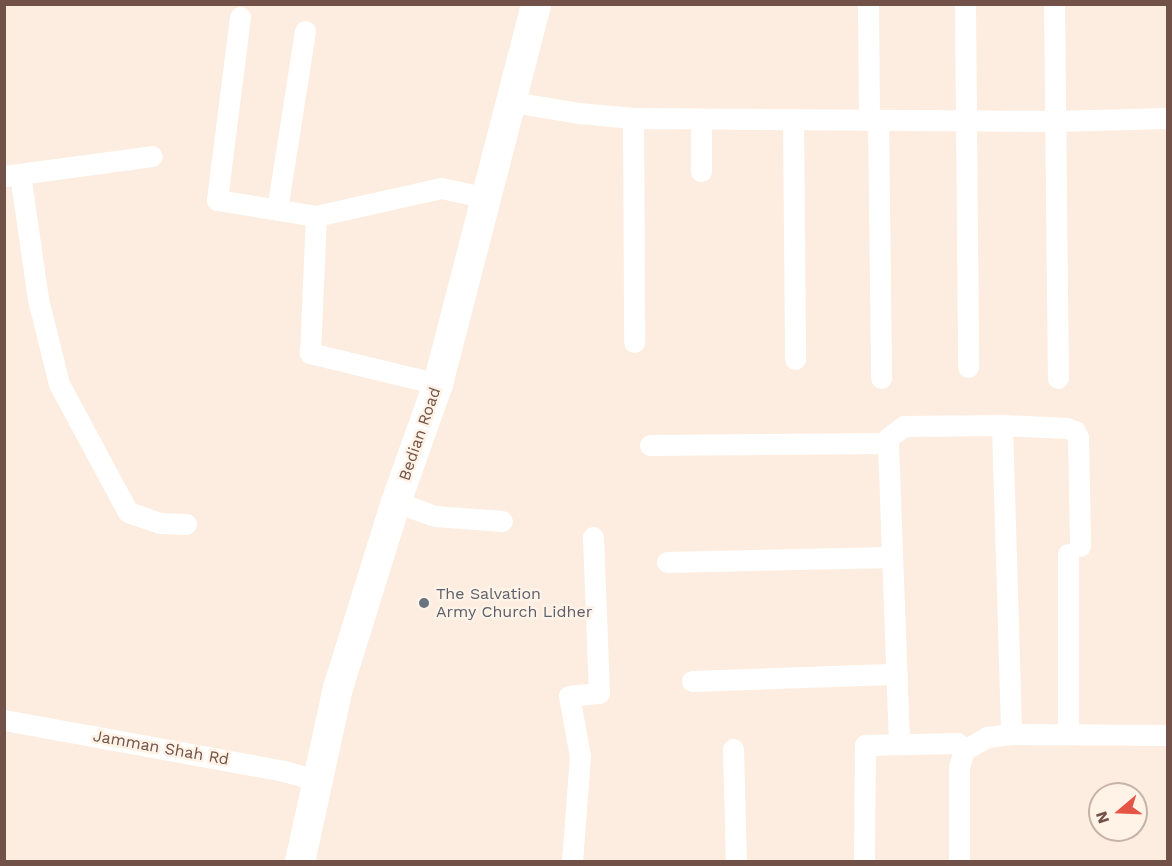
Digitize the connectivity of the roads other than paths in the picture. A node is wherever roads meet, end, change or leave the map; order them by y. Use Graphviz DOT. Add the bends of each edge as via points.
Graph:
graph roads {
  1 [pos="536,4"];
  2 [pos="868,4"];
  3 [pos="965,4"];
  4 [pos="1054,4"];
  5 [pos="240,17"];
  6 [pos="305,31"];
  7 [pos="513,102"];
  8 [pos="633,118"];
  9 [pos="1167,118"];
  10 [pos="701,119"];
  11 [pos="793,119"];
  12 [pos="966,119"];
  13 [pos="873,120"];
  14 [pos="1054,120"];
  15 [pos="152,156"];
  16 [pos="701,171"];
  17 [pos="12,175"];
  18 [pos="488,198"];
  19 [pos="277,210"];
  20 [pos="316,216"];
  21 [pos="634,342"];
  22 [pos="795,359"];
  23 [pos="968,368"];
  24 [pos="881,378"];
  25 [pos="1058,378"];
  26 [pos="438,384"];
  27 [pos="1002,425"];
  28 [pos="888,443"];
  29 [pos="650,445"];
  30 [pos="396,502"];
  31 [pos="502,521"];
  32 [pos="186,524"];
  33 [pos="593,537"];
  34 [pos="892,557"];
  35 [pos="667,562"];
  36 [pos="897,674"];
  37 [pos="692,681"];
  38 [pos="4,720"];
  39 [pos="1011,734"];
  40 [pos="1068,734"];
  41 [pos="1167,735"];
  42 [pos="899,743"];
  43 [pos="733,749"];
  44 [pos="964,750"];
  45 [pos="316,780"];
  46 [pos="300,861"];
  47 [pos="572,861"];
  48 [pos="736,861"];
  49 [pos="864,861"];
  50 [pos="959,861"];
  1 -- 7 [label="main road, Bedian Road"];
  2 -- 13 [label="street"];
  3 -- 12 [label="street"];
  4 -- 14 [label="street"];
  5 -- 19 [label="street" via="217,200"];
  6 -- 19 [label="street"];
  7 -- 8 [label="street"];
  7 -- 18 [label="main road, Bedian Road"];
  8 -- 10 [label="street"];
  8 -- 21 [label="street"];
  9 -- 14 [label="street"];
  10 -- 11 [label="street"];
  10 -- 16 [label="street"];
  11 -- 13 [label="street"];
  11 -- 22 [label="street"];
  12 -- 13 [label="street"];
  12 -- 14 [label="street"];
  12 -- 23 [label="street"];
  13 -- 24 [label="street"];
  14 -- 25 [label="street"];
  15 -- 17 [label="street"];
  17 -- 32 [label="street" via="59,384 128,512 160,523"];
  18 -- 20 [label="street" via="441,188"];
  18 -- 26 [label="main road, Bedian Road"];
  19 -- 20 [label="street"];
  20 -- 26 [label="street" via="310,353"];
  26 -- 30 [label="main road, Bedian Road"];
  27 -- 28 [label="street" via="904,426 888,438"];
  27 -- 39 [label="street"];
  27 -- 40 [label="street" via="1075,431 1078,437"];
  28 -- 29 [label="street"];
  28 -- 34 [label="street"];
  30 -- 31 [label="street" via="435,516"];
  30 -- 45 [label="main road, Bedian Road" via="342,676"];
  33 -- 47 [label="street" via="600,693 569,696 580,756"];
  34 -- 35 [label="street"];
  34 -- 36 [label="street"];
  36 -- 37 [label="street"];
  36 -- 42 [label="street"];
  38 -- 45 [label="street, Jamman Shah Rd"];
  39 -- 40 [label="street"];
  39 -- 44 [label="street" via="987,737"];
  40 -- 41 [label="street"];
  42 -- 44 [label="street" via="957,743"];
  42 -- 49 [label="street" via="870,743 863,749"];
  43 -- 48 [label="street"];
  44 -- 50 [label="street" via="959,767"];
  45 -- 46 [label="main road, Bedian Road"];
}
